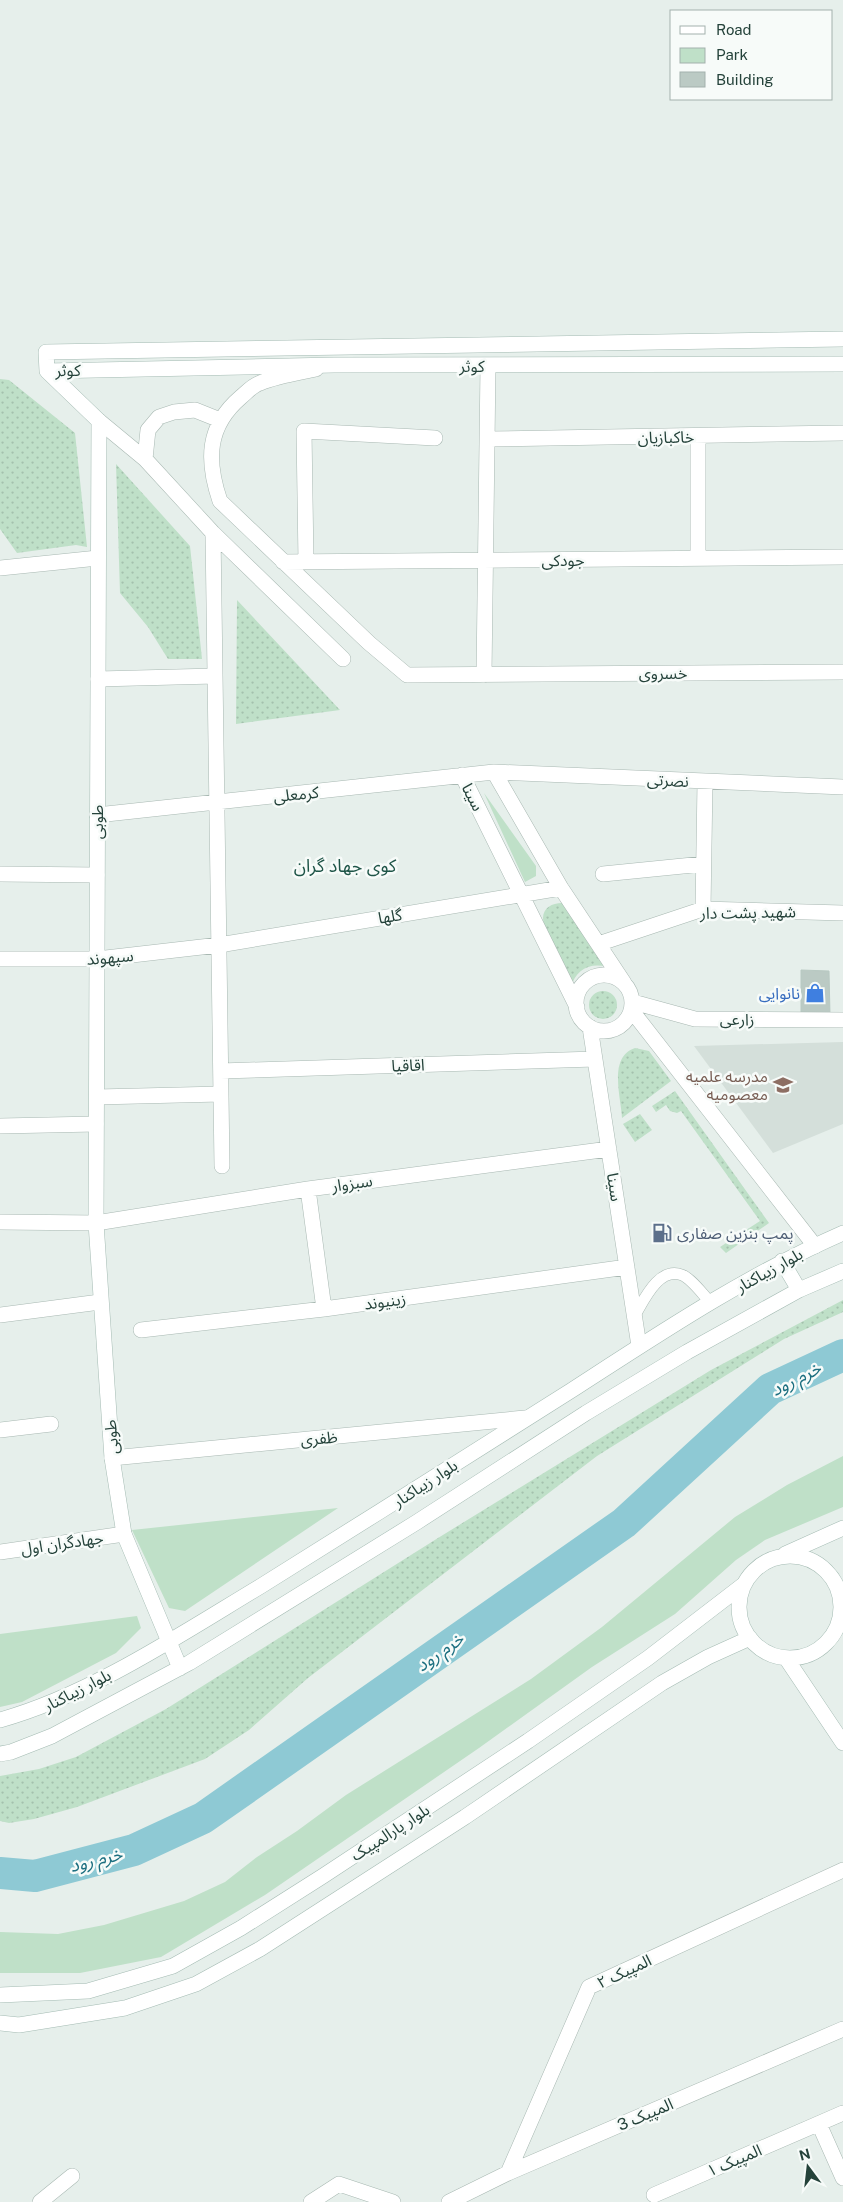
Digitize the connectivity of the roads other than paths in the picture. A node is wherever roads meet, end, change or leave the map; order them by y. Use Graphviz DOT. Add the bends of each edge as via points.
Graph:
graph roads {
  1 [pos="843,339"];
  2 [pos="488,344"];
  3 [pos="843,364"];
  4 [pos="334,365"];
  5 [pos="488,366"];
  6 [pos="47,371"];
  7 [pos="220,420"];
  8 [pos="99,421"];
  9 [pos="843,433"];
  10 [pos="698,437"];
  11 [pos="435,438"];
  12 [pos="489,439"];
  13 [pos="145,459"];
  14 [pos="213,533"];
  15 [pos="843,557"];
  16 [pos="98,558"];
  17 [pos="698,558"];
  18 [pos="487,561"];
  19 [pos="283,562"];
  20 [pos="306,562"];
  21 [pos="0,568"];
  22 [pos="342,659"];
  23 [pos="843,672"];
  24 [pos="484,674"];
  25 [pos="215,676"];
  26 [pos="98,679"];
  27 [pos="494,772"];
  28 [pos="462,775"];
  29 [pos="705,782"];
  30 [pos="843,787"];
  31 [pos="216,802"];
  32 [pos="97,815"];
  33 [pos="703,864"];
  34 [pos="0,874"];
  35 [pos="603,874"];
  36 [pos="97,875"];
  37 [pos="560,888"];
  38 [pos="522,894"];
  39 [pos="702,909"];
  40 [pos="843,912"];
  41 [pos="598,944"];
  42 [pos="219,945"];
  43 [pos="0,959"];
  44 [pos="97,960"];
  45 [pos="624,983"];
  46 [pos="632,1006"];
  47 [pos="576,1007"];
  48 [pos="843,1020"];
  49 [pos="590,1027"];
  50 [pos="595,1060"];
  51 [pos="220,1071"];
  52 [pos="221,1094"];
  53 [pos="96,1097"];
  54 [pos="96,1124"];
  55 [pos="0,1126"];
  56 [pos="609,1149"];
  57 [pos="222,1166"];
  58 [pos="308,1189"];
  59 [pos="0,1222"];
  60 [pos="96,1223"];
  61 [pos="843,1233"];
  62 [pos="815,1246"];
  63 [pos="782,1261"];
  64 [pos="627,1268"];
  65 [pos="843,1271"];
  66 [pos="799,1290"];
  67 [pos="100,1302"];
  68 [pos="711,1303"];
  69 [pos="324,1309"];
  70 [pos="634,1315"];
  71 [pos="0,1316"];
  72 [pos="141,1330"];
  73 [pos="639,1346"];
  74 [pos="525,1418"];
  75 [pos="51,1424"];
  76 [pos="0,1430"];
  77 [pos="112,1458"];
  78 [pos="843,1528"];
  79 [pos="124,1534"];
  80 [pos="0,1552"];
  81 [pos="781,1556"];
  82 [pos="743,1585"];
  83 [pos="842,1596"];
  84 [pos="840,1636"];
  85 [pos="750,1638"];
  86 [pos="168,1643"];
  87 [pos="786,1658"];
  88 [pos="180,1668"];
  89 [pos="0,1720"];
  90 [pos="843,1743"];
  91 [pos="0,1754"];
  92 [pos="843,1870"];
  93 [pos="0,1995"];
  94 [pos="0,2023"];
  95 [pos="843,2028"];
  96 [pos="843,2113"];
  97 [pos="819,2124"];
  98 [pos="508,2173"];
  99 [pos="72,2176"];
  100 [pos="843,2178"];
  101 [pos="654,2195"];
  102 [pos="40,2202"];
  103 [pos="311,2202"];
  104 [pos="393,2202"];
  105 [pos="449,2202"];
  1 -- 2 [label="street, کوثر"];
  2 -- 5 [label="street"];
  2 -- 6 [label="street, کوثر" via="46,352"];
  3 -- 5 [label="street, کوثر"];
  4 -- 5 [label="street, کوثر"];
  4 -- 6 [label="street, کوثر"];
  4 -- 7 [label="street" via="258,383"];
  5 -- 12 [label="street"];
  6 -- 8 [label="street"];
  7 -- 13 [label="street" via="195,410 174,412 160,418 148,430"];
  7 -- 19 [label="street" via="213,437 211,458 213,481 220,501"];
  8 -- 13 [label="street"];
  8 -- 16 [label="street, طوبی"];
  9 -- 10 [label="street, خاکبازیان"];
  10 -- 12 [label="street, خاکبازیان"];
  10 -- 17 [label="street"];
  11 -- 20 [label="street" via="304,431"];
  12 -- 18 [label="street"];
  13 -- 14 [label="street"];
  14 -- 22 [label="street"];
  14 -- 25 [label="street"];
  15 -- 17 [label="street, جودکی"];
  16 -- 21 [label="street"];
  16 -- 26 [label="street, طوبی"];
  17 -- 18 [label="street, جودکی"];
  18 -- 20 [label="street, جودکی"];
  18 -- 24 [label="street"];
  19 -- 20 [label="street, جودکی"];
  19 -- 24 [label="street, خسروی" via="407,675"];
  23 -- 24 [label="street, خسروی"];
  25 -- 26 [label="street"];
  25 -- 31 [label="street"];
  26 -- 32 [label="street, طوبی"];
  27 -- 28 [label="street, کرمعلی"];
  27 -- 29 [label="street, نصرتی"];
  27 -- 37 [label="street"];
  28 -- 31 [label="street, کرمعلی"];
  28 -- 38 [label="street, سینا"];
  29 -- 30 [label="street, نصرتی"];
  29 -- 33 [label="street"];
  31 -- 32 [label="street, کرمعلی"];
  31 -- 42 [label="street"];
  32 -- 36 [label="street, طوبی"];
  33 -- 35 [label="street"];
  33 -- 39 [label="street"];
  34 -- 36 [label="street"];
  36 -- 44 [label="street, طوبی"];
  37 -- 38 [label="street, گلها"];
  37 -- 41 [label="street"];
  38 -- 42 [label="street, گلها"];
  38 -- 47 [label="street, سینا"];
  39 -- 40 [label="street, شهید پشت دار"];
  39 -- 41 [label="street, شهید پشت دار"];
  41 -- 45 [label="street"];
  42 -- 44 [label="street, سپهوند"];
  42 -- 51 [label="street"];
  43 -- 44 [label="street, سپهوند"];
  44 -- 53 [label="street, طوبی"];
  45 -- 46 [label="street" via="630,991"];
  45 -- 47 [label="street" via="603,975 592,978 582,986"];
  46 -- 48 [label="street, زارعی" via="695,1019"];
  46 -- 49 [label="street" via="627,1020 615,1029 600,1031"];
  46 -- 62 [label="street"];
  47 -- 49 [label="street" via="582,1020"];
  49 -- 50 [label="street, سینا"];
  50 -- 51 [label="street, اقاقیا"];
  50 -- 56 [label="street, سینا"];
  51 -- 52 [label="street"];
  52 -- 53 [label="street"];
  52 -- 57 [label="street"];
  53 -- 54 [label="street, طوبی"];
  54 -- 55 [label="street"];
  54 -- 60 [label="street, طوبی"];
  56 -- 58 [label="street, سبزوار"];
  56 -- 64 [label="street, سینا"];
  58 -- 60 [label="street, سبزوار"];
  58 -- 69 [label="street"];
  59 -- 60 [label="street"];
  60 -- 67 [label="street, طوبی"];
  61 -- 62 [label="street, بلوار زیباکنار"];
  62 -- 63 [label="street, بلوار زیباکنار"];
  63 -- 66 [label="street"];
  63 -- 68 [label="street, بلوار زیباکنار"];
  64 -- 69 [label="street, زینیوند"];
  64 -- 70 [label="street, سینا"];
  65 -- 66 [label="street, بلوار زیباکنار"];
  66 -- 88 [label="street, بلوار زیباکنار" via="594,1408 418,1522"];
  67 -- 71 [label="street"];
  67 -- 77 [label="street, طوبی"];
  68 -- 70 [label="lane" via="684,1276 674,1274 661,1278"];
  68 -- 73 [label="street, بلوار زیباکنار"];
  69 -- 72 [label="street, زینیوند"];
  70 -- 73 [label="street, سینا"];
  73 -- 74 [label="street, بلوار زیباکنار"];
  74 -- 77 [label="street, ظفری"];
  74 -- 86 [label="street, بلوار زیباکنار" via="400,1500"];
  75 -- 76 [label="street"];
  77 -- 79 [label="street, طوبی"];
  78 -- 81 [label="street"];
  79 -- 80 [label="street, جهادگران اول"];
  79 -- 86 [label="street, طوبی"];
  81 -- 82 [label="street" via="765,1561"];
  81 -- 83 [label="street" via="797,1555 826,1569"];
  82 -- 85 [label="street" via="740,1617"];
  82 -- 93 [label="street, بلوار پارالمپیک" via="648,1658 528,1741 241,1928 173,1966 88,1991"];
  83 -- 84 [label="street"];
  84 -- 87 [label="street" via="815,1652"];
  85 -- 87 [label="street" via="770,1654"];
  85 -- 94 [label="street, بلوار پارالمپیک" via="662,1683 465,1817 276,1939 196,1984 125,2008 19,2025"];
  86 -- 88 [label="street, طوبی"];
  86 -- 89 [label="street, بلوار زیباکنار" via="37,1710"];
  87 -- 90 [label="street"];
  88 -- 91 [label="street, بلوار زیباکنار" via="52,1736"];
  92 -- 98 [label="street, المپیک ۲" via="589,1987"];
  95 -- 98 [label="street, المپیک 3"];
  96 -- 97 [label="street, المپیک ۱"];
  97 -- 100 [label="street"];
  97 -- 101 [label="street, المپیک ۱"];
  98 -- 105 [label="street, المپیک 3"];
  99 -- 102 [label="street"];
  103 -- 104 [label="street" via="339,2184"];
}
